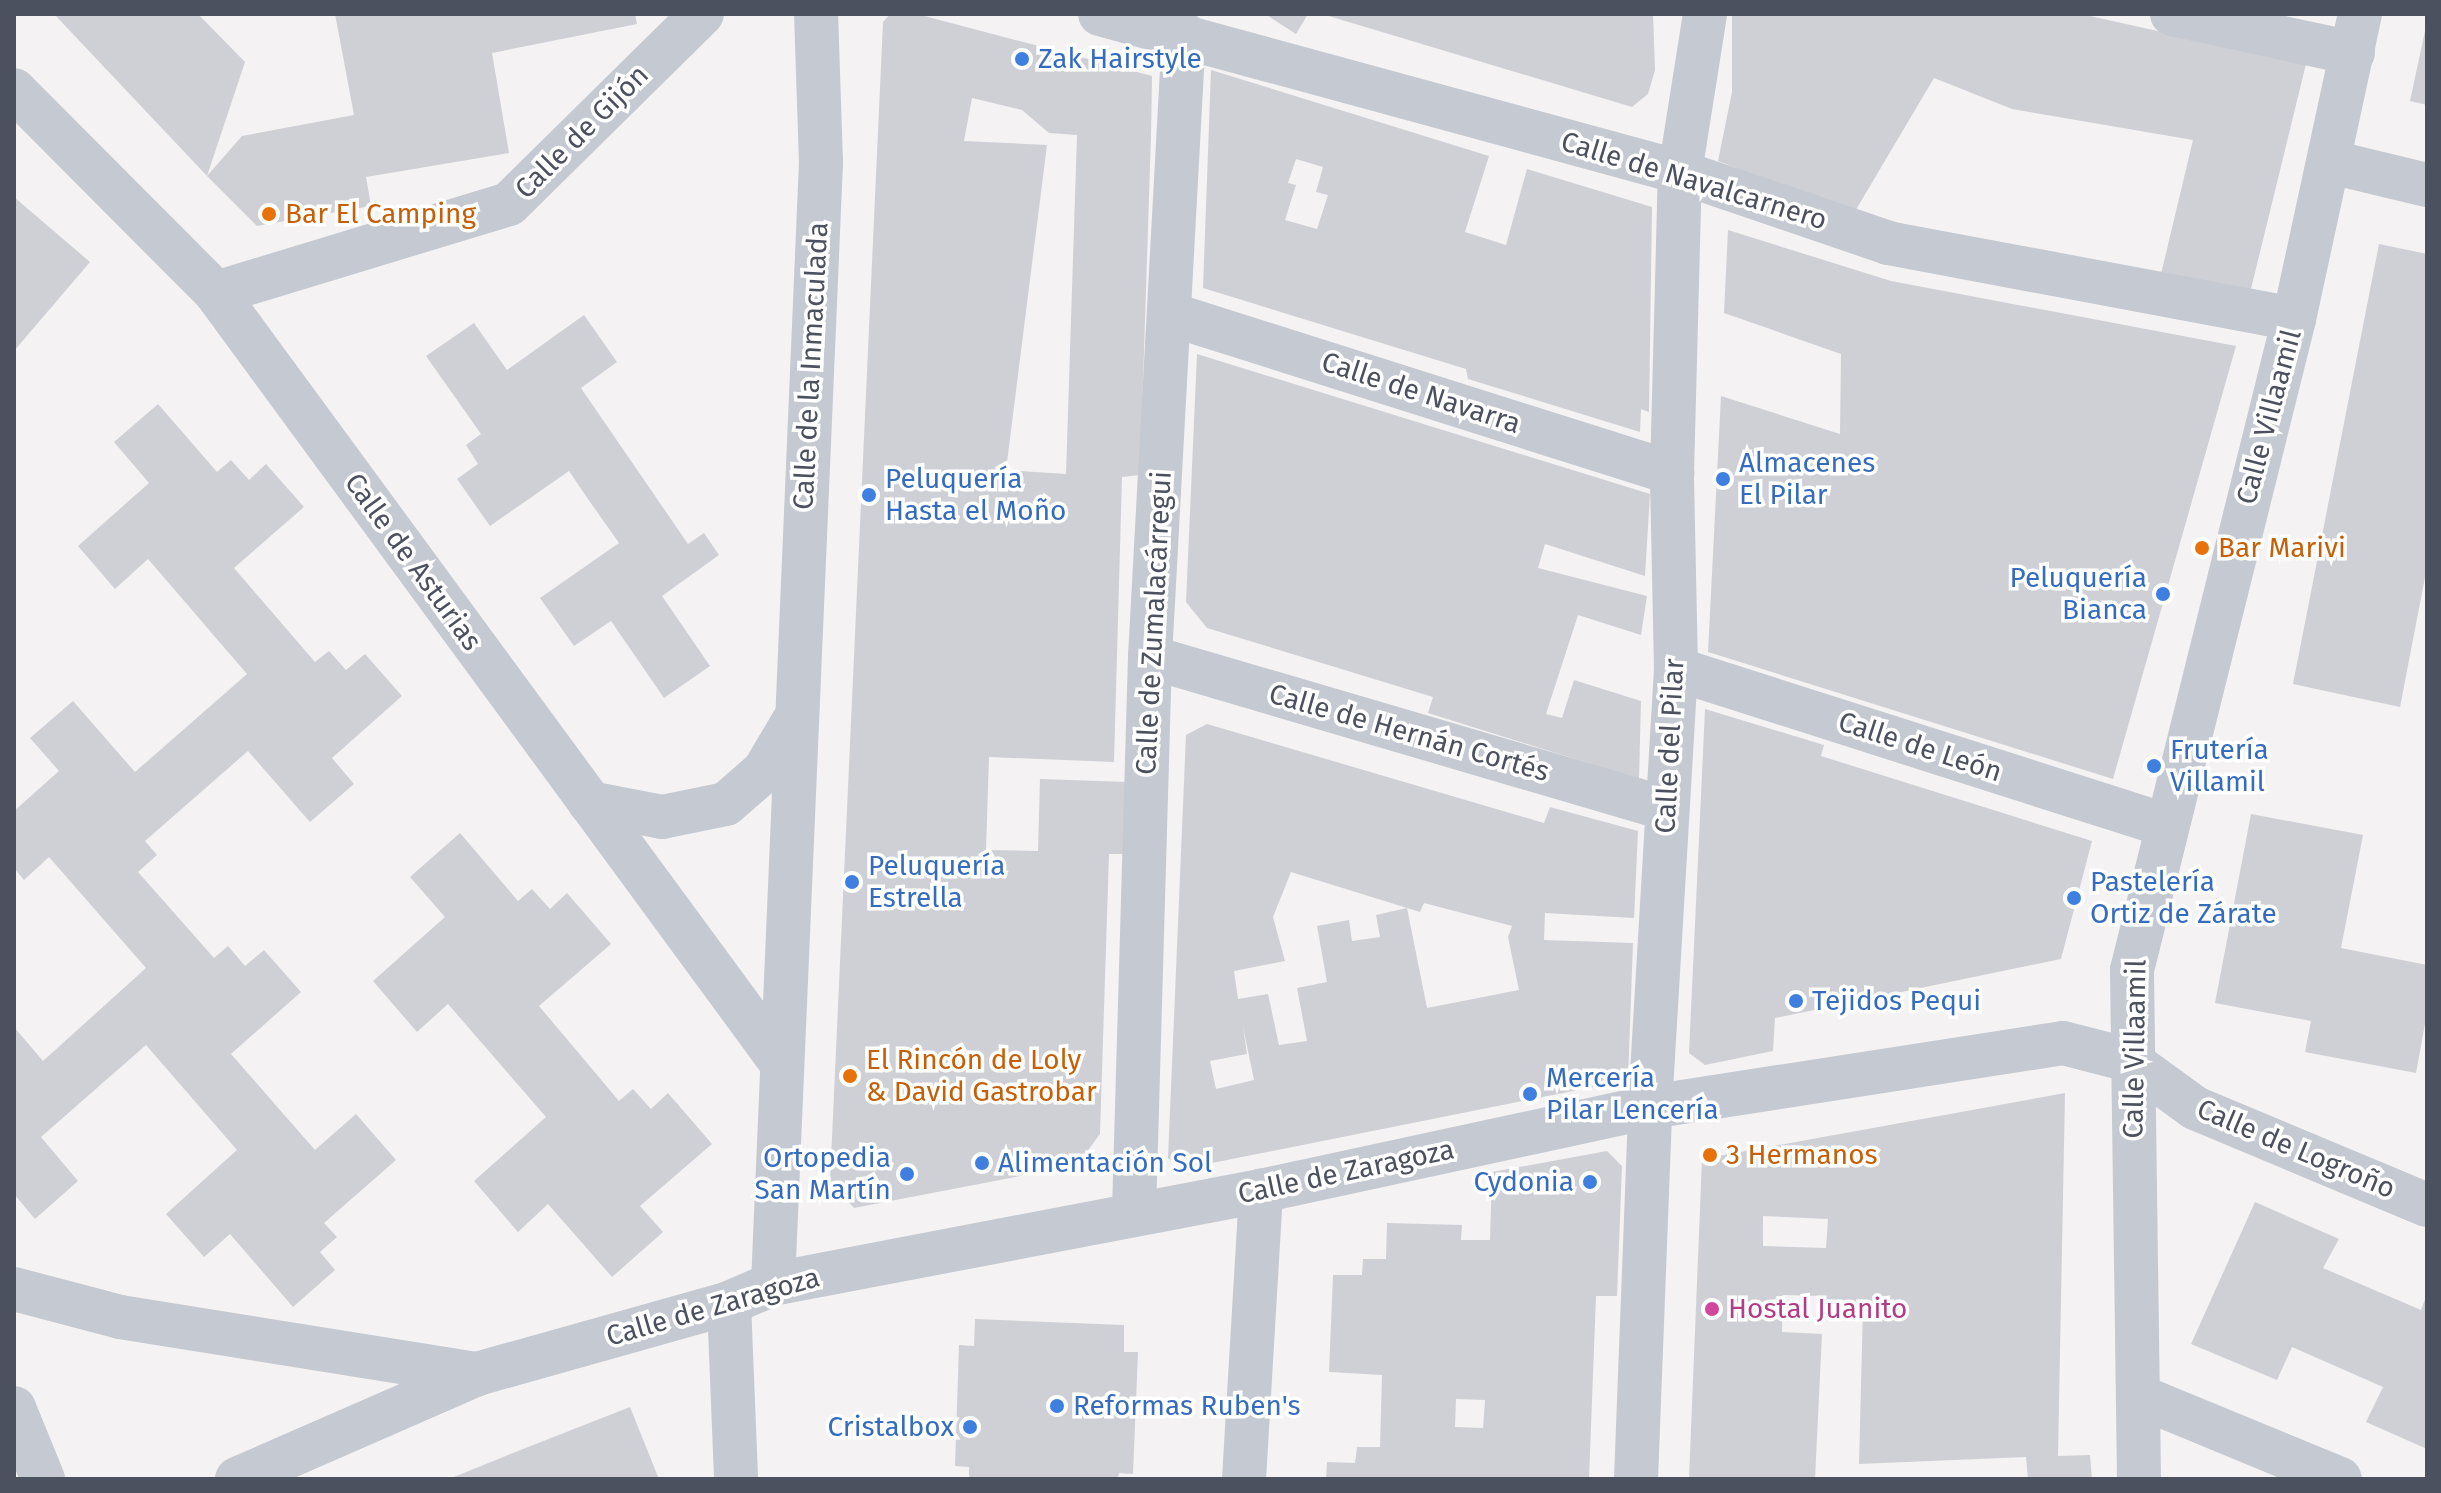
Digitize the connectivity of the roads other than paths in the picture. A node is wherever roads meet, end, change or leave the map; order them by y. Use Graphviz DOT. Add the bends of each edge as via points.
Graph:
graph roads {
  1 [pos="702,14"];
  2 [pos="816,14"];
  3 [pos="1100,14"];
  4 [pos="1705,14"];
  5 [pos="2172,14"];
  6 [pos="1184,34"];
  7 [pos="2357,34"];
  8 [pos="14,90"];
  9 [pos="2331,162"];
  10 [pos="1680,172"];
  11 [pos="2427,185"];
  12 [pos="216,293"];
  13 [pos="1170,314"];
  14 [pos="2294,319"];
  15 [pos="1672,473"];
  16 [pos="1150,657"];
  17 [pos="1676,669"];
  18 [pos="795,718"];
  19 [pos="590,803"];
  20 [pos="1667,809"];
  21 [pos="2165,825"];
  22 [pos="2129,1060"];
  23 [pos="780,1061"];
  24 [pos="1650,1107"];
  25 [pos="1261,1191"];
  26 [pos="2427,1205"];
  27 [pos="1134,1212"];
  28 [pos="773,1284"];
  29 [pos="14,1289"];
  30 [pos="729,1303"];
  31 [pos="477,1374"];
  32 [pos="2141,1397"];
  33 [pos="14,1408"];
  34 [pos="43,1479"];
  35 [pos="237,1479"];
  36 [pos="736,1479"];
  37 [pos="1244,1479"];
  38 [pos="1636,1479"];
  39 [pos="2139,1479"];
  40 [pos="2340,1479"];
  1 -- 12 [label="street, Calle de Gijón" via="509,204"];
  2 -- 18 [label="street, Calle de la Inmaculada" via="821,163"];
  3 -- 6 [label="street, Calle de Navalcarnero"];
  4 -- 10 [label="street, Calle del Pilar"];
  5 -- 7 [label="street"];
  6 -- 10 [label="street, Calle de Navalcarnero"];
  6 -- 13 [label="street, Calle de Zumalacárregui"];
  7 -- 9 [label="street, Calle Villaamil"];
  8 -- 12 [label="street, Calle de Asturias"];
  9 -- 11 [label="street"];
  9 -- 14 [label="street, Calle Villaamil"];
  10 -- 14 [label="street, Calle de Navalcarnero" via="1888,243"];
  10 -- 15 [label="street, Calle del Pilar"];
  12 -- 19 [label="street, Calle de Asturias"];
  13 -- 15 [label="street, Calle de Navarra"];
  13 -- 16 [label="street, Calle de Zumalacárregui"];
  14 -- 21 [label="street, Calle Villaamil"];
  15 -- 17 [label="street, Calle del Pilar"];
  16 -- 20 [label="street, Calle de Hernán Cortés"];
  16 -- 27 [label="street, Calle de Zumalacárregui"];
  17 -- 20 [label="street, Calle del Pilar"];
  17 -- 21 [label="street, Calle de León"];
  18 -- 19 [label="street, Calle de la Inmaculada" via="764,771 726,804 662,817"];
  18 -- 23 [label="street, Calle de la Inmaculada"];
  19 -- 23 [label="street, Calle de Asturias"];
  20 -- 24 [label="street, Calle del Pilar"];
  21 -- 22 [label="street, Calle Villaamil" via="2132,970"];
  22 -- 24 [label="street, Calle de Zaragoza" via="2063,1043"];
  22 -- 26 [label="street, Calle de Logroño" via="2195,1108"];
  22 -- 32 [label="street, Calle Villaamil"];
  23 -- 28 [label="street, Calle de la Inmaculada"];
  24 -- 25 [label="street, Calle de Zaragoza"];
  24 -- 38 [label="street, Calle del Pilar"];
  25 -- 27 [label="street, Calle de Zaragoza"];
  25 -- 37 [label="street"];
  27 -- 28 [label="street, Calle de Zaragoza"];
  28 -- 30 [label="street, Calle de Zaragoza"];
  29 -- 31 [label="street, Calle de Zaragoza" via="120,1317"];
  30 -- 31 [label="street, Calle de Zaragoza"];
  30 -- 36 [label="street"];
  31 -- 35 [label="street, Calle de Zaragoza"];
  32 -- 39 [label="street, Calle Villaamil"];
  32 -- 40 [label="street"];
  33 -- 34 [label="street"];
}
